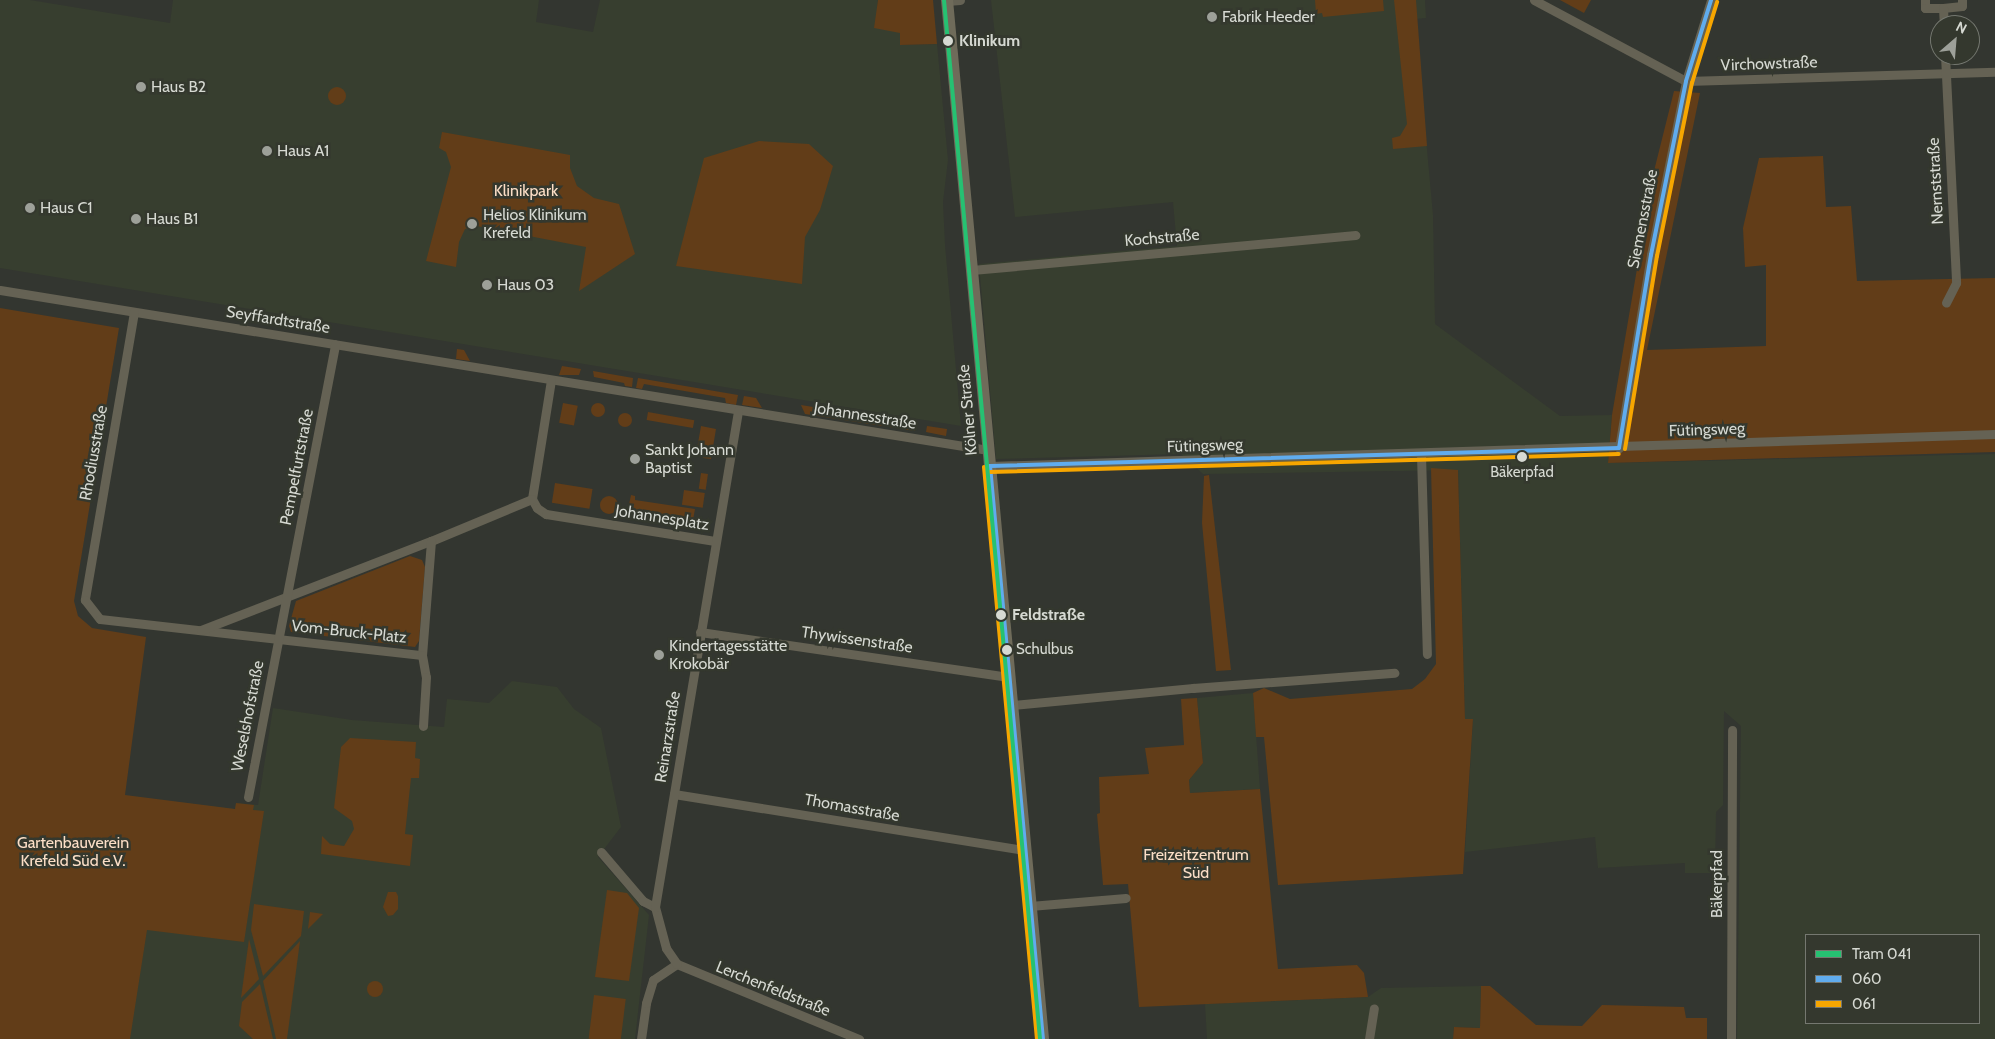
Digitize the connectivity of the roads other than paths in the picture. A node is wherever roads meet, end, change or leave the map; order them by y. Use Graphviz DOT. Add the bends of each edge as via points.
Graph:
graph roads {
  1 [pos="951,0"];
  2 [pos="1534,0"];
  3 [pos="1711,0"];
  4 [pos="1925,0"];
  5 [pos="1962,0"];
  6 [pos="1943,8"];
  7 [pos="1943,15"];
  8 [pos="1946,65"];
  9 [pos="1995,72"];
  10 [pos="1946,74"];
  11 [pos="1686,81"];
  12 [pos="1355,235"];
  13 [pos="972,270"];
  14 [pos="0,290"];
  15 [pos="1946,303"];
  16 [pos="134,312"];
  17 [pos="335,344"];
  18 [pos="551,380"];
  19 [pos="738,411"];
  20 [pos="1995,434"];
  21 [pos="1619,448"];
  22 [pos="988,450"];
  23 [pos="1420,455"];
  24 [pos="990,466"];
  25 [pos="532,499"];
  26 [pos="431,541"];
  27 [pos="715,542"];
  28 [pos="287,596"];
  29 [pos="198,632"];
  30 [pos="700,632"];
  31 [pos="278,640"];
  32 [pos="1427,654"];
  33 [pos="422,655"];
  34 [pos="1394,673"];
  35 [pos="1009,677"];
  36 [pos="1012,705"];
  37 [pos="423,726"];
  38 [pos="1732,730"];
  39 [pos="674,794"];
  40 [pos="248,798"];
  41 [pos="1025,850"];
  42 [pos="601,852"];
  43 [pos="1126,898"];
  44 [pos="1030,906"];
  45 [pos="654,908"];
  46 [pos="677,964"];
  47 [pos="1374,1008"];
  48 [pos="641,1039"];
  49 [pos="859,1039"];
  50 [pos="1042,1039"];
  51 [pos="1369,1039"];
  52 [pos="1731,1039"];
  1 -- 13 [label="main road, Kölner Straße"];
  2 -- 11 [label="street, Virchowstraße"];
  3 -- 11 [label="street, Siemensstraße"];
  4 -- 6 [label="street" via="1925,8"];
  5 -- 6 [label="street" via="1962,6"];
  6 -- 7 [label="street"];
  8 -- 10 [label="street, Nernststraße"];
  9 -- 10 [label="street, Virchowstraße"];
  10 -- 11 [label="street, Virchowstraße"];
  10 -- 15 [label="street, Nernststraße" via="1956,283"];
  11 -- 21 [label="street, Siemensstraße" via="1651,255"];
  12 -- 13 [label="street, Kochstraße"];
  13 -- 22 [label="main road, Kölner Straße"];
  14 -- 16 [label="street, Seyffardtstraße"];
  16 -- 17 [label="street, Seyffardtstraße"];
  16 -- 29 [label="street, Rhodiusstraße" via="85,600 100,619"];
  17 -- 18 [label="street, Seyffardtstraße"];
  17 -- 28 [label="street, Pempelfurtstraße"];
  18 -- 19 [label="street"];
  18 -- 25 [label="street"];
  19 -- 22 [label="street, Johannesstraße"];
  19 -- 27 [label="street, Johannesplatz"];
  20 -- 21 [label="street, Fütingsweg"];
  21 -- 23 [label="street, Fütingsweg"];
  22 -- 24 [label="main road, Kölner Straße"];
  23 -- 24 [label="street, Fütingsweg"];
  23 -- 32 [label="street"];
  24 -- 35 [label="main road, Kölner Straße"];
  25 -- 26 [label="street, Vom-Bruck-Platz"];
  25 -- 27 [label="street, Johannesplatz" via="546,514"];
  26 -- 28 [label="street, Vom-Bruck-Platz"];
  26 -- 33 [label="street, Vom-Bruck-Platz"];
  27 -- 30 [label="street, Reinarzstraße"];
  28 -- 29 [label="street, Vom-Bruck-Platz"];
  28 -- 31 [label="street, Vom-Bruck-Platz"];
  29 -- 31 [label="street, Vom-Bruck-Platz"];
  30 -- 35 [label="street, Thywissenstraße"];
  30 -- 39 [label="street, Reinarzstraße"];
  31 -- 33 [label="street, Vom-Bruck-Platz"];
  31 -- 40 [label="street, Weselshofstraße"];
  33 -- 37 [label="street" via="426,678"];
  34 -- 36 [label="street"];
  35 -- 36 [label="main road, Kölner Straße"];
  36 -- 41 [label="main road, Kölner Straße"];
  38 -- 52 [label="street, Bäkerpfad"];
  39 -- 41 [label="street, Thomasstraße"];
  39 -- 45 [label="street, Reinarzstraße"];
  41 -- 44 [label="main road, Kölner Straße"];
  42 -- 45 [label="street"];
  43 -- 44 [label="street"];
  44 -- 50 [label="main road, Kölner Straße"];
  45 -- 46 [label="street, Reinarzstraße" via="666,948"];
  46 -- 48 [label="street" via="653,980"];
  46 -- 49 [label="street, Lerchenfeldstraße"];
  47 -- 51 [label="street"];
}
